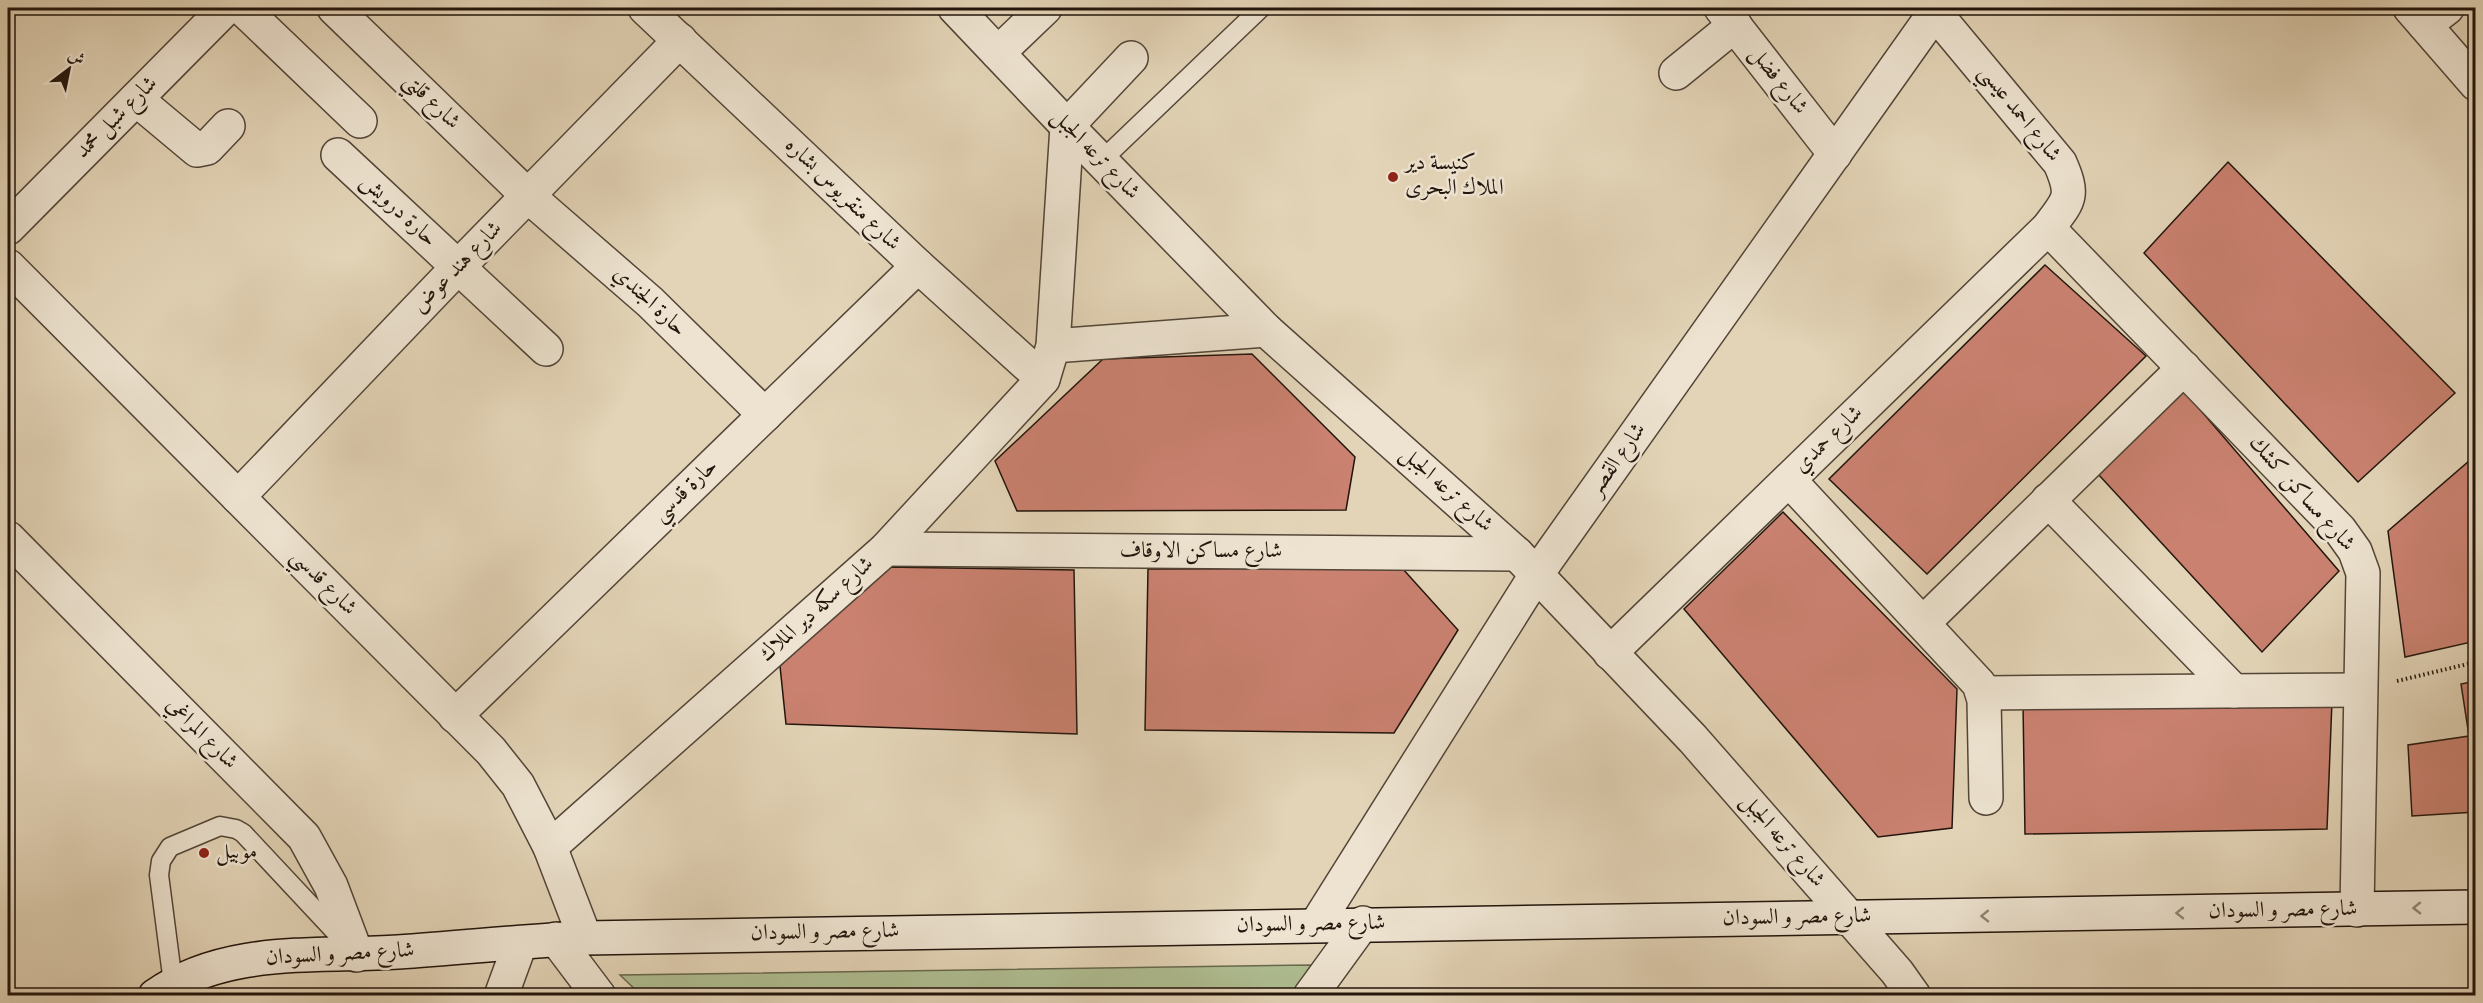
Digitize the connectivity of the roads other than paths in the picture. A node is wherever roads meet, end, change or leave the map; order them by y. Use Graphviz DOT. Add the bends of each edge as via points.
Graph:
graph roads {
  1 [pos="226,8"];
  2 [pos="242,8"];
  3 [pos="334,8"];
  4 [pos="645,8"];
  5 [pos="955,8"];
  6 [pos="1045,8"];
  7 [pos="1261,8"];
  8 [pos="1935,9"];
  9 [pos="2428,13"];
  10 [pos="1728,16"];
  11 [pos="680,40"];
  12 [pos="998,53"];
  13 [pos="1131,58"];
  14 [pos="1676,73"];
  15 [pos="2475,84"];
  16 [pos="136,99"];
  17 [pos="360,121"];
  18 [pos="228,126"];
  19 [pos="1067,126"];
  20 [pos="1835,154"];
  21 [pos="338,155"];
  22 [pos="1101,161"];
  23 [pos="528,196"];
  24 [pos="8,228"];
  25 [pos="2048,228"];
  26 [pos="8,266"];
  27 [pos="918,266"];
  28 [pos="458,267"];
  29 [pos="1266,330"];
  30 [pos="1053,346"];
  31 [pos="546,349"];
  32 [pos="2184,368"];
  33 [pos="1043,379"];
  34 [pos="765,415"];
  35 [pos="1789,480"];
  36 [pos="238,497"];
  37 [pos="2048,500"];
  38 [pos="8,538"];
  39 [pos="886,549"];
  40 [pos="1526,564"];
  41 [pos="1923,623"];
  42 [pos="1610,652"];
  43 [pos="2360,690"];
  44 [pos="2234,691"];
  45 [pos="1984,693"];
  46 [pos="455,716"];
  47 [pos="1986,798"];
  48 [pos="550,847"];
  49 [pos="2475,907"];
  50 [pos="2357,910"];
  51 [pos="1849,918"];
  52 [pos="1364,923"];
  53 [pos="1316,925"];
  54 [pos="571,938"];
  55 [pos="520,944"];
  56 [pos="357,955"];
  57 [pos="164,989"];
  58 [pos="501,996"];
  59 [pos="599,996"];
  60 [pos="1310,996"];
  61 [pos="1914,996"];
  1 -- 16 [label="street, شارع شبل محمد"];
  2 -- 17 [label="street"];
  3 -- 23 [label="street, شارع قلتي"];
  4 -- 11 [label="street, شارع منقريوس بشاره"];
  5 -- 12 [label="street, شارع ترعه الجبل"];
  6 -- 12 [label="street"];
  7 -- 22 [label="lane"];
  8 -- 20 [label="street, شارع القصر"];
  8 -- 25 [label="street, شارع احمد عيسي" via="2060,163 2070,196"];
  9 -- 15 [label="street"];
  10 -- 14 [label="street"];
  10 -- 20 [label="street, شارع فضل"];
  11 -- 23 [label="street, شارع هند عوض"];
  11 -- 27 [label="street, شارع منقريوس بشاره"];
  12 -- 19 [label="street, شارع ترعه الجبل"];
  13 -- 19 [label="street"];
  16 -- 18 [label="street" via="197,150 207,148"];
  16 -- 24 [label="street, شارع شبل محمد"];
  19 -- 22 [label="street, شارع ترعه الجبل"];
  19 -- 30 [label="street, شارع سكه دير الملاك"];
  20 -- 40 [label="street, شارع القصر"];
  21 -- 28 [label="street, حارة درويش"];
  22 -- 29 [label="street, شارع ترعه الجبل"];
  23 -- 28 [label="street, شارع هند عوض"];
  23 -- 34 [label="street, حارة الجندي" via="650,302"];
  25 -- 32 [label="street, شارع مساكن كشك"];
  25 -- 35 [label="street, شارع حمدي"];
  26 -- 36 [label="street, شارع قدسي"];
  27 -- 33 [label="street, شارع منقريوس بشاره"];
  27 -- 34 [label="street, حارة قدسي"];
  28 -- 31 [label="street, حارة درويش"];
  28 -- 36 [label="street, شارع هند عوض"];
  29 -- 30 [label="street"];
  29 -- 40 [label="street, شارع ترعه الجبل"];
  30 -- 33 [label="street, شارع سكه دير الملاك"];
  32 -- 37 [label="street"];
  32 -- 43 [label="street, شارع مساكن كشك" via="2340,530 2355,551 2363,573"];
  33 -- 39 [label="street, شارع سكه دير الملاك"];
  34 -- 46 [label="street, حارة قدسي"];
  35 -- 41 [label="street"];
  35 -- 42 [label="street, شارع حمدي"];
  36 -- 46 [label="street, شارع قدسي"];
  37 -- 41 [label="street"];
  37 -- 44 [label="street"];
  38 -- 56 [label="street, شارع المراغي" via="304,837 331,886"];
  39 -- 40 [label="street, شارع مساكن الاوقاف"];
  39 -- 48 [label="street, شارع سكه دير الملاك"];
  40 -- 42 [label="street, شارع ترعه الجبل"];
  40 -- 53 [label="street, شارع القصر"];
  41 -- 45 [label="street"];
  42 -- 51 [label="street, شارع ترعه الجبل" via="1693,739"];
  43 -- 44 [label="street"];
  43 -- 50 [label="street, شارع مساكن كشك"];
  44 -- 45 [label="street"];
  45 -- 47 [label="street"];
  46 -- 48 [label="street, شارع قدسي" via="518,785"];
  48 -- 54 [label="street, شارع قدسي"];
  49 -- 50 [label="street, شارع مصر و السودان, one-way"];
  50 -- 51 [label="street, شارع مصر و السودان, one-way"];
  51 -- 52 [label="street, شارع مصر و السودان"];
  51 -- 61 [label="street, شارع ترعه الجبل"];
  52 -- 53 [label="street, شارع مصر و السودان"];
  52 -- 60 [label="street"];
  53 -- 54 [label="street, شارع مصر و السودان"];
  54 -- 55 [label="street, شارع مصر و السودان"];
  54 -- 59 [label="street, شارع قدسي"];
  55 -- 56 [label="street, شارع مصر و السودان"];
  55 -- 58 [label="street"];
  56 -- 57 [label="street, شارع مصر و السودان" via="282,956 234,962"];
  56 -- 57 [label="lane" via="243,833 220,826 170,847 161,861"];
}
